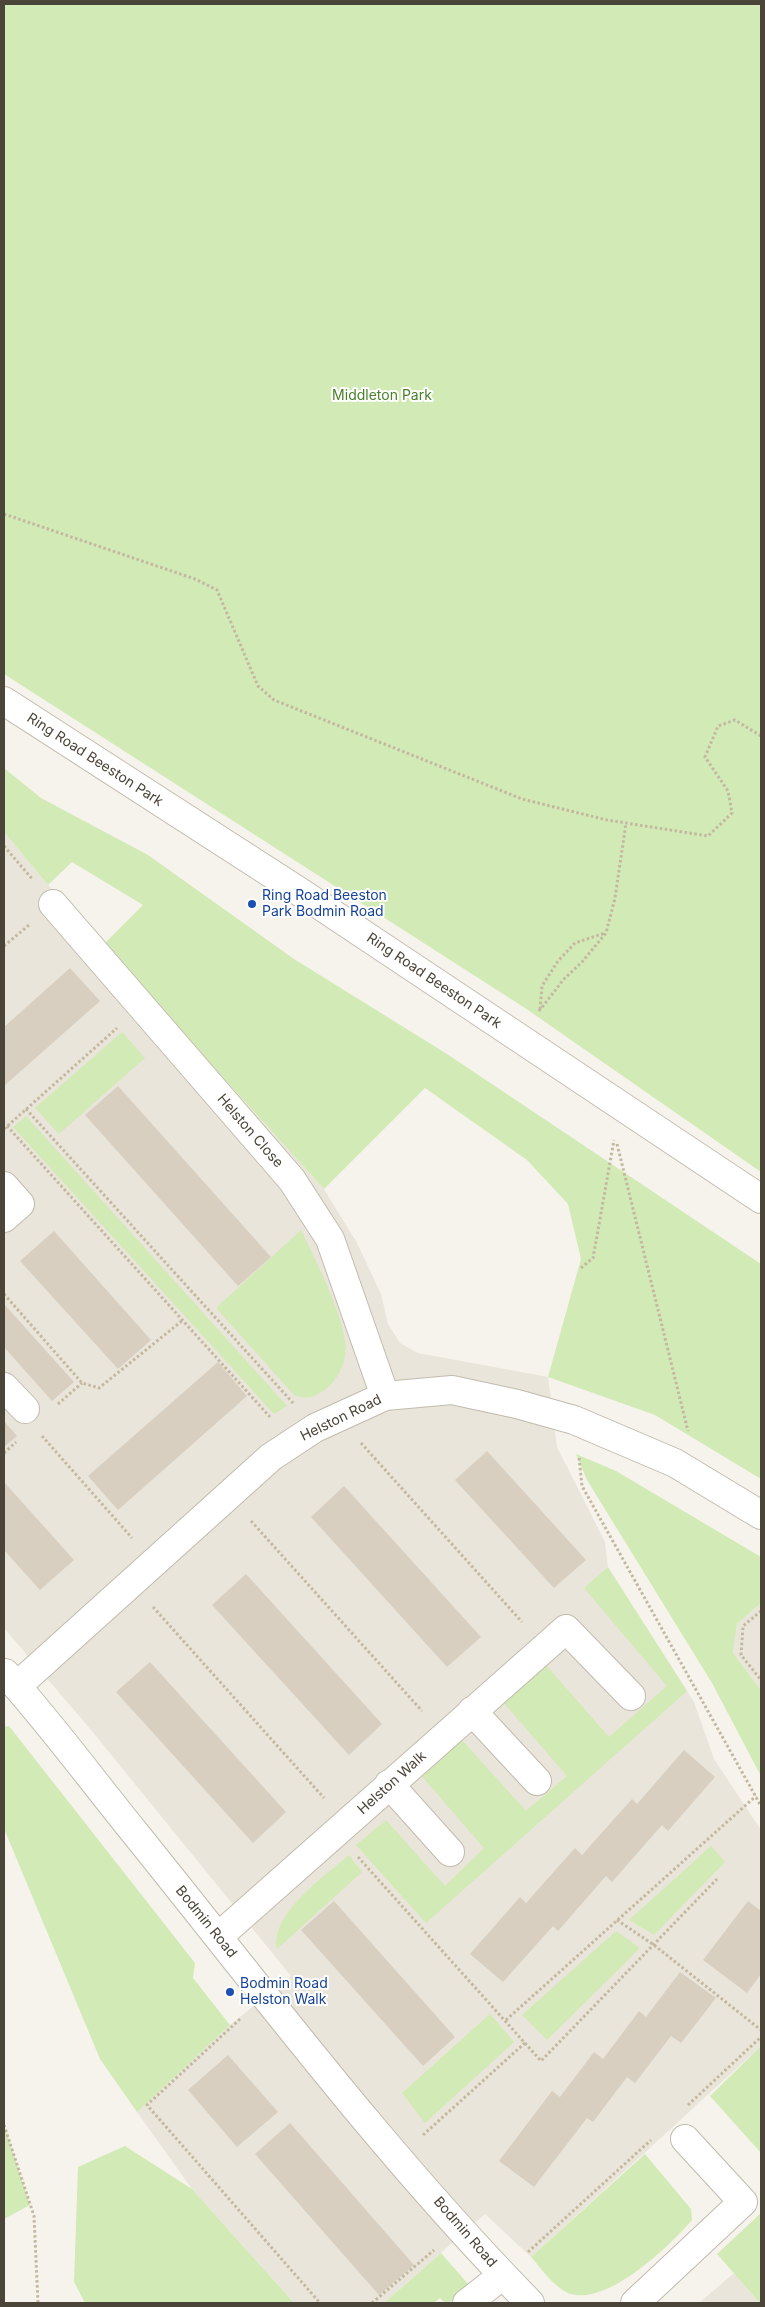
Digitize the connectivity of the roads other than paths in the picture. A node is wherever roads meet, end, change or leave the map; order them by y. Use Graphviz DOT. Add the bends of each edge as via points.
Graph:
graph roads {
  1 [pos="4,701"];
  2 [pos="53,904"];
  3 [pos="4,1186"];
  4 [pos="761,1199"];
  5 [pos="4,1218"];
  6 [pos="4,1387"];
  7 [pos="385,1396"];
  8 [pos="25,1409"];
  9 [pos="761,1515"];
  10 [pos="10,1679"];
  11 [pos="631,1696"];
  12 [pos="472,1711"];
  13 [pos="537,1781"];
  14 [pos="390,1784"];
  15 [pos="450,1852"];
  16 [pos="218,1936"];
  17 [pos="685,2139"];
  18 [pos="503,2275"];
  19 [pos="467,2303"];
  20 [pos="530,2303"];
  21 [pos="635,2303"];
  1 -- 4 [label="street, Ring Road Beeston Park" via="300,892"];
  2 -- 7 [label="street, Helston Close" via="292,1180 330,1239"];
  3 -- 5 [label="street" via="20,1204"];
  6 -- 8 [label="street"];
  7 -- 9 [label="street, Helston Road" via="452,1390 574,1420 675,1463"];
  7 -- 10 [label="street, Helston Road" via="315,1429 271,1457 131,1582"];
  10 -- 16 [label="street, Bodmin Road"];
  11 -- 12 [label="street, Helston Walk" via="566,1628"];
  12 -- 13 [label="street"];
  12 -- 14 [label="street, Helston Walk"];
  14 -- 15 [label="street"];
  14 -- 16 [label="street, Helston Walk"];
  16 -- 18 [label="street, Bodmin Road" via="301,2044"];
  17 -- 21 [label="street" via="743,2202"];
  18 -- 19 [label="street"];
  18 -- 20 [label="street, Bodmin Road"];
}
